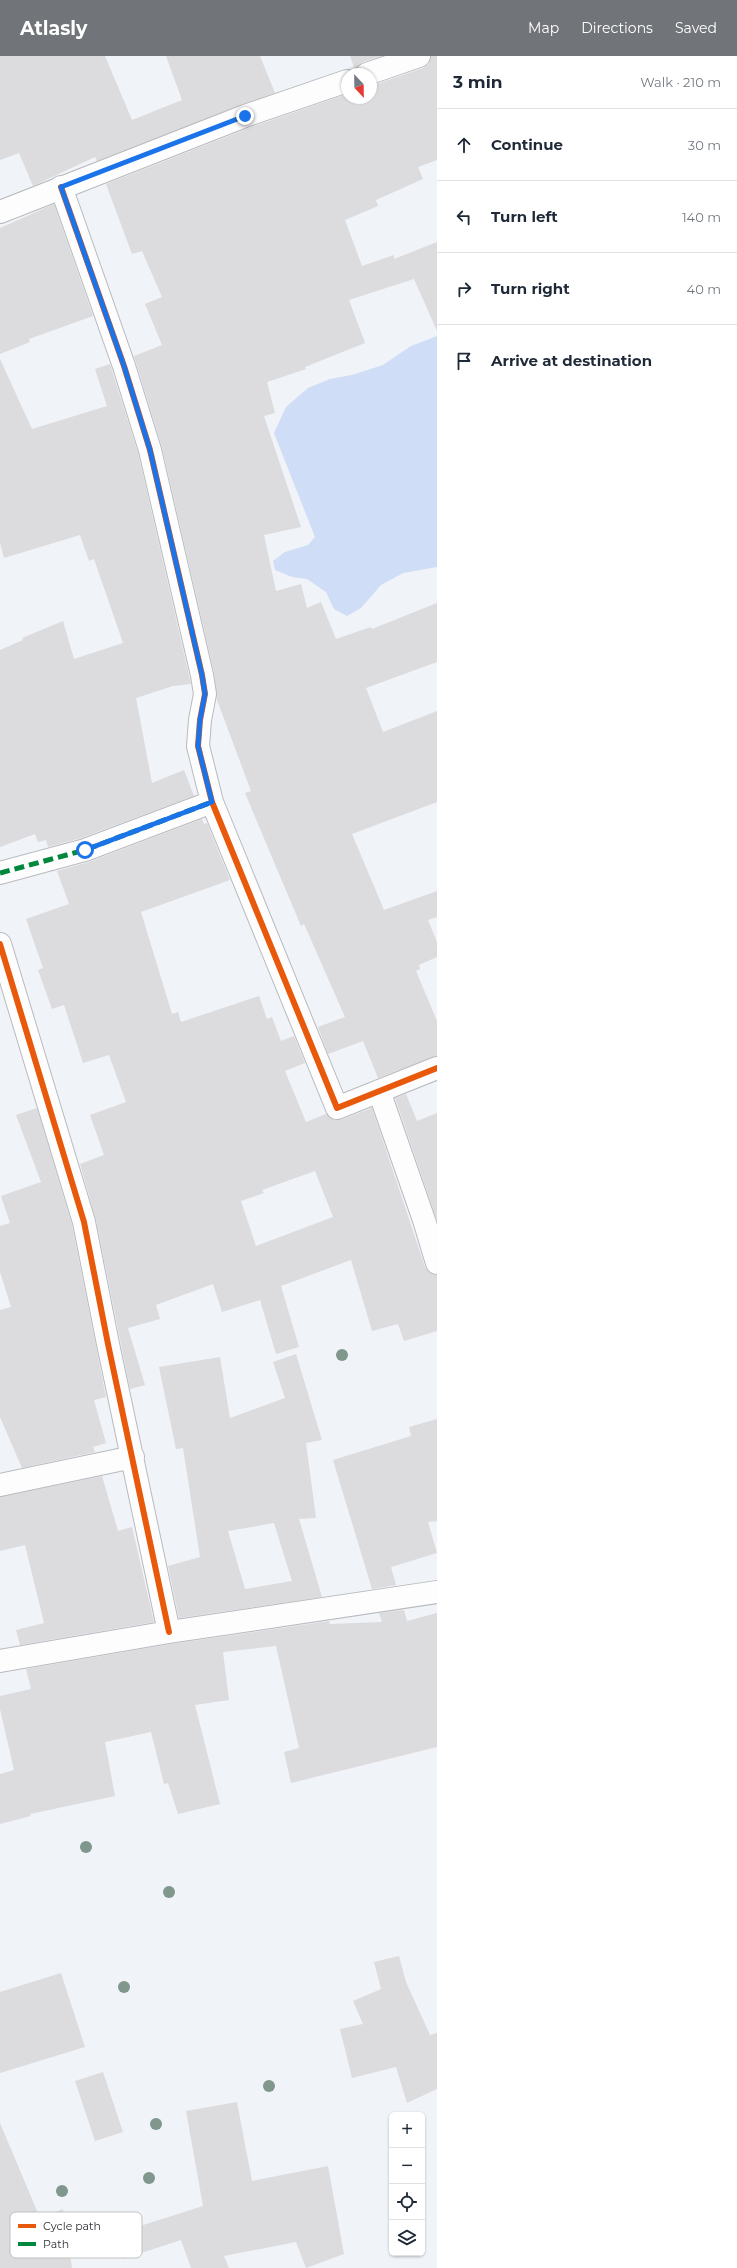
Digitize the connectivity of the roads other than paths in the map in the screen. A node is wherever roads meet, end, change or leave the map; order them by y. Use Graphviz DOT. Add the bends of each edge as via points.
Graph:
graph roads {
  1 [pos="419,56"];
  2 [pos="377,71"];
  3 [pos="341,83"];
  4 [pos="61,187"];
  5 [pos="0,212"];
  6 [pos="212,802"];
  7 [pos="0,873"];
  8 [pos="0,944"];
  9 [pos="437,1068"];
  10 [pos="379,1091"];
  11 [pos="437,1263"];
  12 [pos="133,1457"];
  13 [pos="0,1485"];
  14 [pos="437,1592"];
  15 [pos="170,1632"];
  16 [pos="0,1661"];
  1 -- 2 [label="street"];
  3 -- 4 [label="street" via="245,116"];
  4 -- 5 [label="street"];
  4 -- 6 [label="street" via="124,366 150,450 202,675 205,694 198,746"];
  6 -- 7 [label="street" via="85,850"];
  6 -- 10 [label="street" via="337,1108"];
  8 -- 12 [label="street" via="84,1222"];
  9 -- 10 [label="street"];
  10 -- 11 [label="street"];
  12 -- 13 [label="street"];
  12 -- 15 [label="street"];
  14 -- 15 [label="street"];
  15 -- 16 [label="street"];
}
